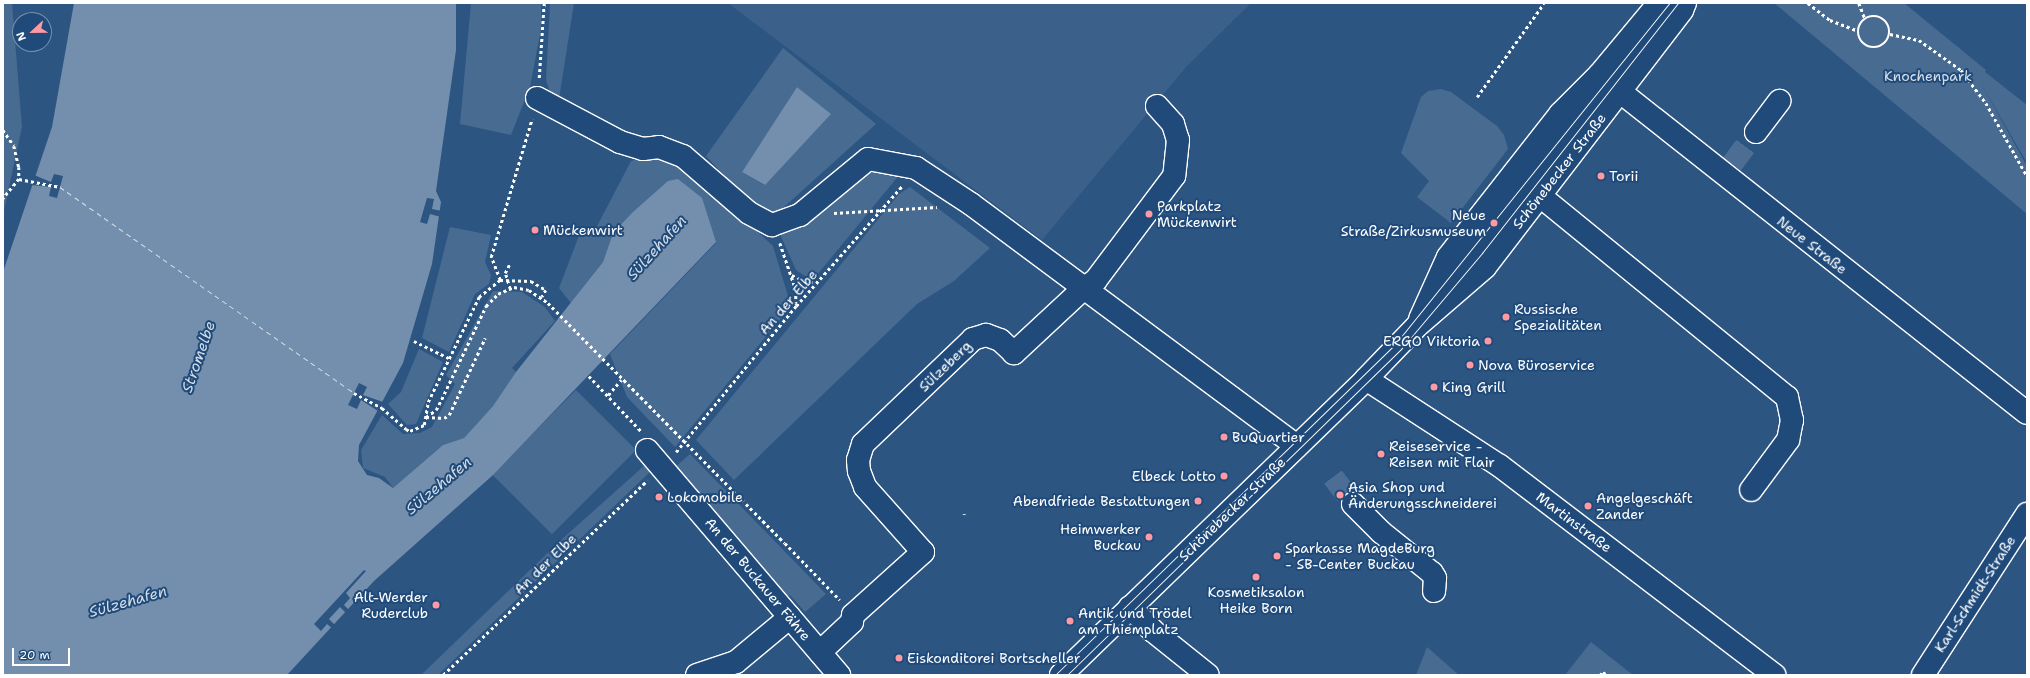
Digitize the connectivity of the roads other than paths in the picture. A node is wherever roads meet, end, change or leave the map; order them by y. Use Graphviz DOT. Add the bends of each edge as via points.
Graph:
graph roads {
  1 [pos="1659,3"];
  2 [pos="1672,3"];
  3 [pos="1685,3"];
  4 [pos="1609,83"];
  5 [pos="537,98"];
  6 [pos="1779,101"];
  7 [pos="1157,106"];
  8 [pos="1756,132"];
  9 [pos="1539,195"];
  10 [pos="1084,288"];
  11 [pos="1418,326"];
  12 [pos="1366,379"];
  13 [pos="2027,413"];
  14 [pos="1297,446"];
  15 [pos="648,450"];
  16 [pos="865,487"];
  17 [pos="1751,490"];
  18 [pos="1353,504"];
  19 [pos="2027,514"];
  20 [pos="1434,592"];
  21 [pos="1130,607"];
  22 [pos="790,617"];
  23 [pos="820,652"];
  24 [pos="697,675"];
  25 [pos="839,675"];
  26 [pos="1061,675"];
  27 [pos="1208,675"];
  28 [pos="1774,675"];
  29 [pos="1923,675"];
  1 -- 4 [label="street, Schönebecker Straße"];
  2 -- 4 [label="street"];
  3 -- 4 [label="street, Schönebecker Straße"];
  4 -- 9 [label="street, Schönebecker Straße"];
  4 -- 11 [label="street, Schönebecker Straße" via="1560,114 1448,257"];
  4 -- 13 [label="street, Neue Straße" via="1727,169"];
  5 -- 10 [label="street" via="620,142 643,149 659,147 683,156 749,213 772,224 800,215 868,159 916,168"];
  6 -- 8 [label="street"];
  7 -- 10 [label="street, Sülzeberg" via="1173,124 1178,140 1174,176 1096,280"];
  9 -- 11 [label="street, Schönebecker Straße" via="1485,267"];
  9 -- 17 [label="street" via="1786,397 1792,420 1788,440"];
  10 -- 14 [label="street"];
  10 -- 16 [label="street, Sülzeberg" via="1014,353 1000,340 986,335 973,339 863,444 858,460"];
  11 -- 12 [label="street, Schönebecker Straße"];
  12 -- 14 [label="street, Schönebecker Straße"];
  12 -- 28 [label="street, Martinstraße" via="1500,466"];
  14 -- 21 [label="street, Schönebecker Straße"];
  15 -- 22 [label="street, An der Buckauer Fähre"];
  16 -- 23 [label="street, An der Buckauer Fähre" via="923,552 853,615 852,622"];
  18 -- 20 [label="street" via="1381,532 1432,573 1435,578"];
  19 -- 29 [label="street, Karl-Schmidt-Straße"];
  21 -- 26 [label="street, Schönebecker Straße"];
  21 -- 27 [label="street" via="1153,631"];
  22 -- 23 [label="street, An der Buckauer Fähre"];
  22 -- 24 [label="street" via="736,662"];
  23 -- 25 [label="street, An der Buckauer Fähre"];
}
